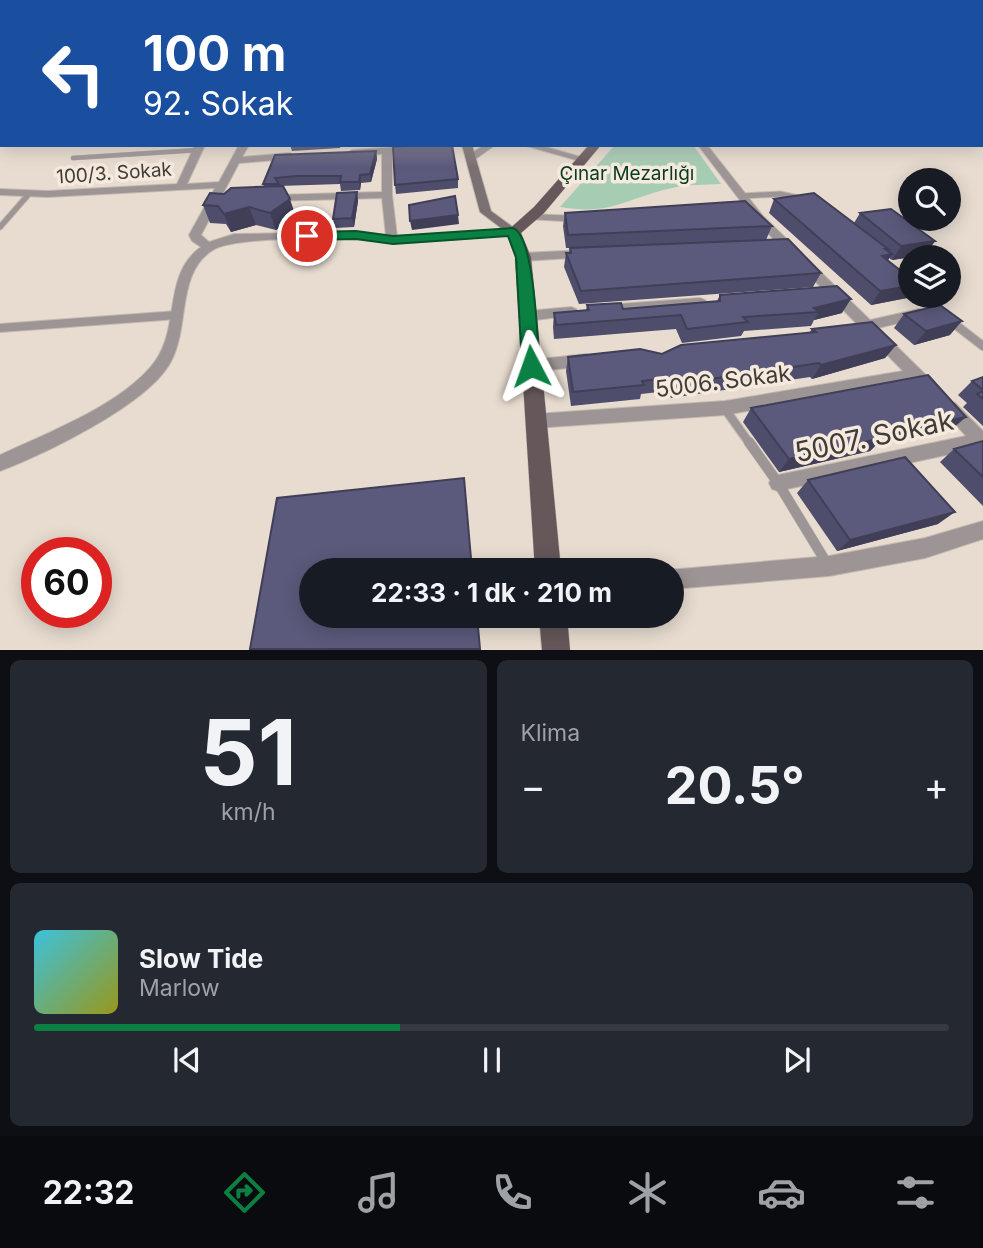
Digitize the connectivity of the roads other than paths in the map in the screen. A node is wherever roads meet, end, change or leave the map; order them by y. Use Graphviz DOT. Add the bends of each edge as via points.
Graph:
graph roads {
  1 [pos="199,147"];
  2 [pos="243,147"];
  3 [pos="289,147"];
  4 [pos="468,147"];
  5 [pos="488,147"];
  6 [pos="535,147"];
  7 [pos="593,147"];
  8 [pos="703,147"];
  9 [pos="373,148"];
  10 [pos="420,148"];
  11 [pos="387,152"];
  12 [pos="338,154"];
  13 [pos="285,156"];
  14 [pos="298,156"];
  15 [pos="74,158"];
  16 [pos="471,158"];
  17 [pos="583,159"];
  18 [pos="237,160"];
  19 [pos="181,186"];
  20 [pos="221,186"];
  21 [pos="5,193"];
  22 [pos="28,195"];
  23 [pos="387,195"];
  24 [pos="266,198"];
  25 [pos="212,200"];
  26 [pos="226,200"];
  27 [pos="810,201"];
  28 [pos="743,204"];
  29 [pos="530,217"];
  30 [pos="590,218"];
  31 [pos="0,227"];
  32 [pos="513,232"];
  33 [pos="393,240"];
  34 [pos="207,246"];
  35 [pos="592,254"];
  36 [pos="523,257"];
  37 [pos="708,302"];
  38 [pos="937,310"];
  39 [pos="177,315"];
  40 [pos="527,316"];
  41 [pos="868,327"];
  42 [pos="0,328"];
  43 [pos="840,331"];
  44 [pos="983,346"];
  45 [pos="597,359"];
  46 [pos="531,366"];
  47 [pos="916,375"];
  48 [pos="724,408"];
  49 [pos="535,421"];
  50 [pos="982,441"];
  51 [pos="0,463"];
  52 [pos="778,483"];
  53 [pos="983,530"];
  54 [pos="547,558"];
  55 [pos="829,566"];
  56 [pos="684,578"];
  57 [pos="554,628"];
  58 [pos="556,649"];
  1 -- 15 [label="lane"];
  1 -- 19 [label="street"];
  2 -- 18 [label="street"];
  3 -- 13 [label="street"];
  4 -- 16 [label="main road"];
  5 -- 16 [label="street"];
  6 -- 17 [label="street"];
  7 -- 17 [label="main road"];
  8 -- 28 [label="street"];
  9 -- 11 [label="street"];
  9 -- 12 [label="street"];
  10 -- 11 [label="street"];
  11 -- 23 [label="street"];
  13 -- 14 [label="street"];
  13 -- 18 [label="street"];
  16 -- 32 [label="main road" via="486,212"];
  17 -- 29 [label="main road"];
  18 -- 20 [label="street"];
  19 -- 20 [label="street, 100/3. Sokak"];
  19 -- 22 [label="street, 100/3. Sokak"];
  20 -- 25 [label="street"];
  21 -- 22 [label="street, 100/3. Sokak"];
  22 -- 31 [label="lane"];
  23 -- 24 [label="street"];
  23 -- 33 [label="street"];
  25 -- 26 [label="street"];
  25 -- 34 [label="street" via="195,235"];
  27 -- 28 [label="lane" via="791,194"];
  28 -- 41 [label="street" via="826,293"];
  29 -- 30 [label="street"];
  29 -- 32 [label="main road"];
  32 -- 33 [label="street"];
  32 -- 36 [label="main road"];
  33 -- 34 [label="street" via="356,235 234,238"];
  34 -- 39 [label="street" via="183,275"];
  35 -- 36 [label="street"];
  36 -- 40 [label="main road"];
  37 -- 40 [label="street"];
  38 -- 41 [label="street"];
  38 -- 44 [label="lane"];
  39 -- 42 [label="lane"];
  39 -- 51 [label="street" via="163,362 140,388"];
  40 -- 46 [label="main road"];
  41 -- 43 [label="street"];
  41 -- 47 [label="street"];
  45 -- 46 [label="street"];
  46 -- 49 [label="main road"];
  47 -- 48 [label="street, 5006. Sokak"];
  47 -- 50 [label="street"];
  48 -- 49 [label="street, 5006. Sokak"];
  48 -- 52 [label="lane"];
  49 -- 54 [label="main road"];
  50 -- 52 [label="street, 5007. Sokak"];
  52 -- 55 [label="lane"];
  53 -- 55 [label="street" via="925,548"];
  55 -- 56 [label="street"];
  57 -- 58 [label="main road"];
}
